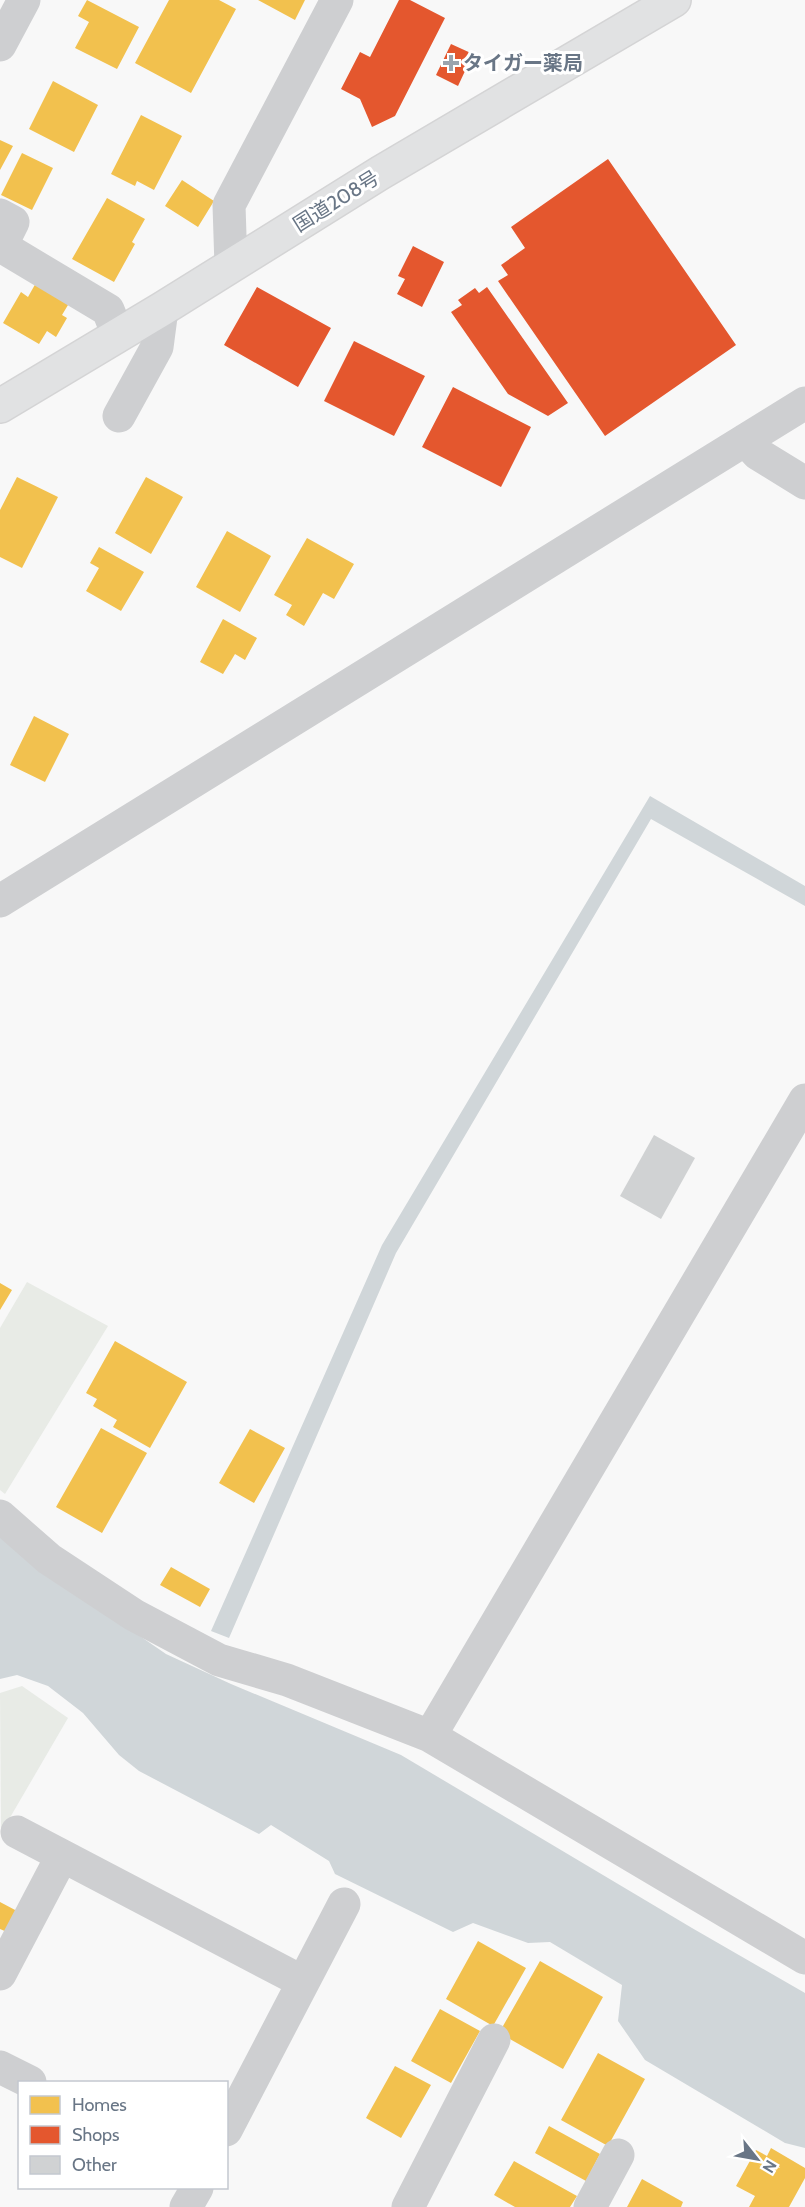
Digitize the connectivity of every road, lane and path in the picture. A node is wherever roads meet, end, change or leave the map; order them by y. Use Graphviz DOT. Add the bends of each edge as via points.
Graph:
graph roads {
  1 [pos="24,0"];
  2 [pos="337,0"];
  3 [pos="674,0"];
  4 [pos="0,45"];
  5 [pos="0,215"];
  6 [pos="231,266"];
  7 [pos="162,309"];
  8 [pos="118,336"];
  9 [pos="805,404"];
  10 [pos="0,406"];
  11 [pos="119,416"];
  12 [pos="745,440"];
  13 [pos="805,483"];
  14 [pos="0,901"];
  15 [pos="805,1100"];
  16 [pos="0,1516"];
  17 [pos="430,1736"];
  18 [pos="16,1832"];
  19 [pos="62,1856"];
  20 [pos="344,1904"];
  21 [pos="805,1958"];
  22 [pos="0,1974"];
  23 [pos="303,1982"];
  24 [pos="494,2040"];
  25 [pos="0,2067"];
  26 [pos="28,2081"];
  27 [pos="228,2126"];
  28 [pos="618,2155"];
  29 [pos="195,2189"];
  30 [pos="186,2207"];
  31 [pos="408,2207"];
  32 [pos="590,2207"];
  1 -- 4 [label="street"];
  2 -- 6 [label="street" via="230,204"];
  3 -- 6 [label="highway, 国道208号" via="380,173"];
  5 -- 8 [label="street" via="13,222 1,246 108,310"];
  6 -- 7 [label="highway, 国道208号"];
  7 -- 8 [label="highway, 国道208号"];
  7 -- 11 [label="street" via="157,347"];
  8 -- 10 [label="highway, 国道208号"];
  9 -- 12 [label="street"];
  12 -- 13 [label="street" via="758,454"];
  12 -- 14 [label="street"];
  15 -- 17 [label="street"];
  16 -- 17 [label="street" via="49,1558 124,1608 219,1660 287,1680"];
  17 -- 21 [label="street"];
  18 -- 19 [label="street"];
  19 -- 22 [label="street"];
  19 -- 23 [label="street"];
  20 -- 23 [label="street"];
  23 -- 27 [label="street"];
  24 -- 31 [label="street"];
  25 -- 26 [label="street"];
  28 -- 32 [label="street"];
  29 -- 30 [label="street"];
}
